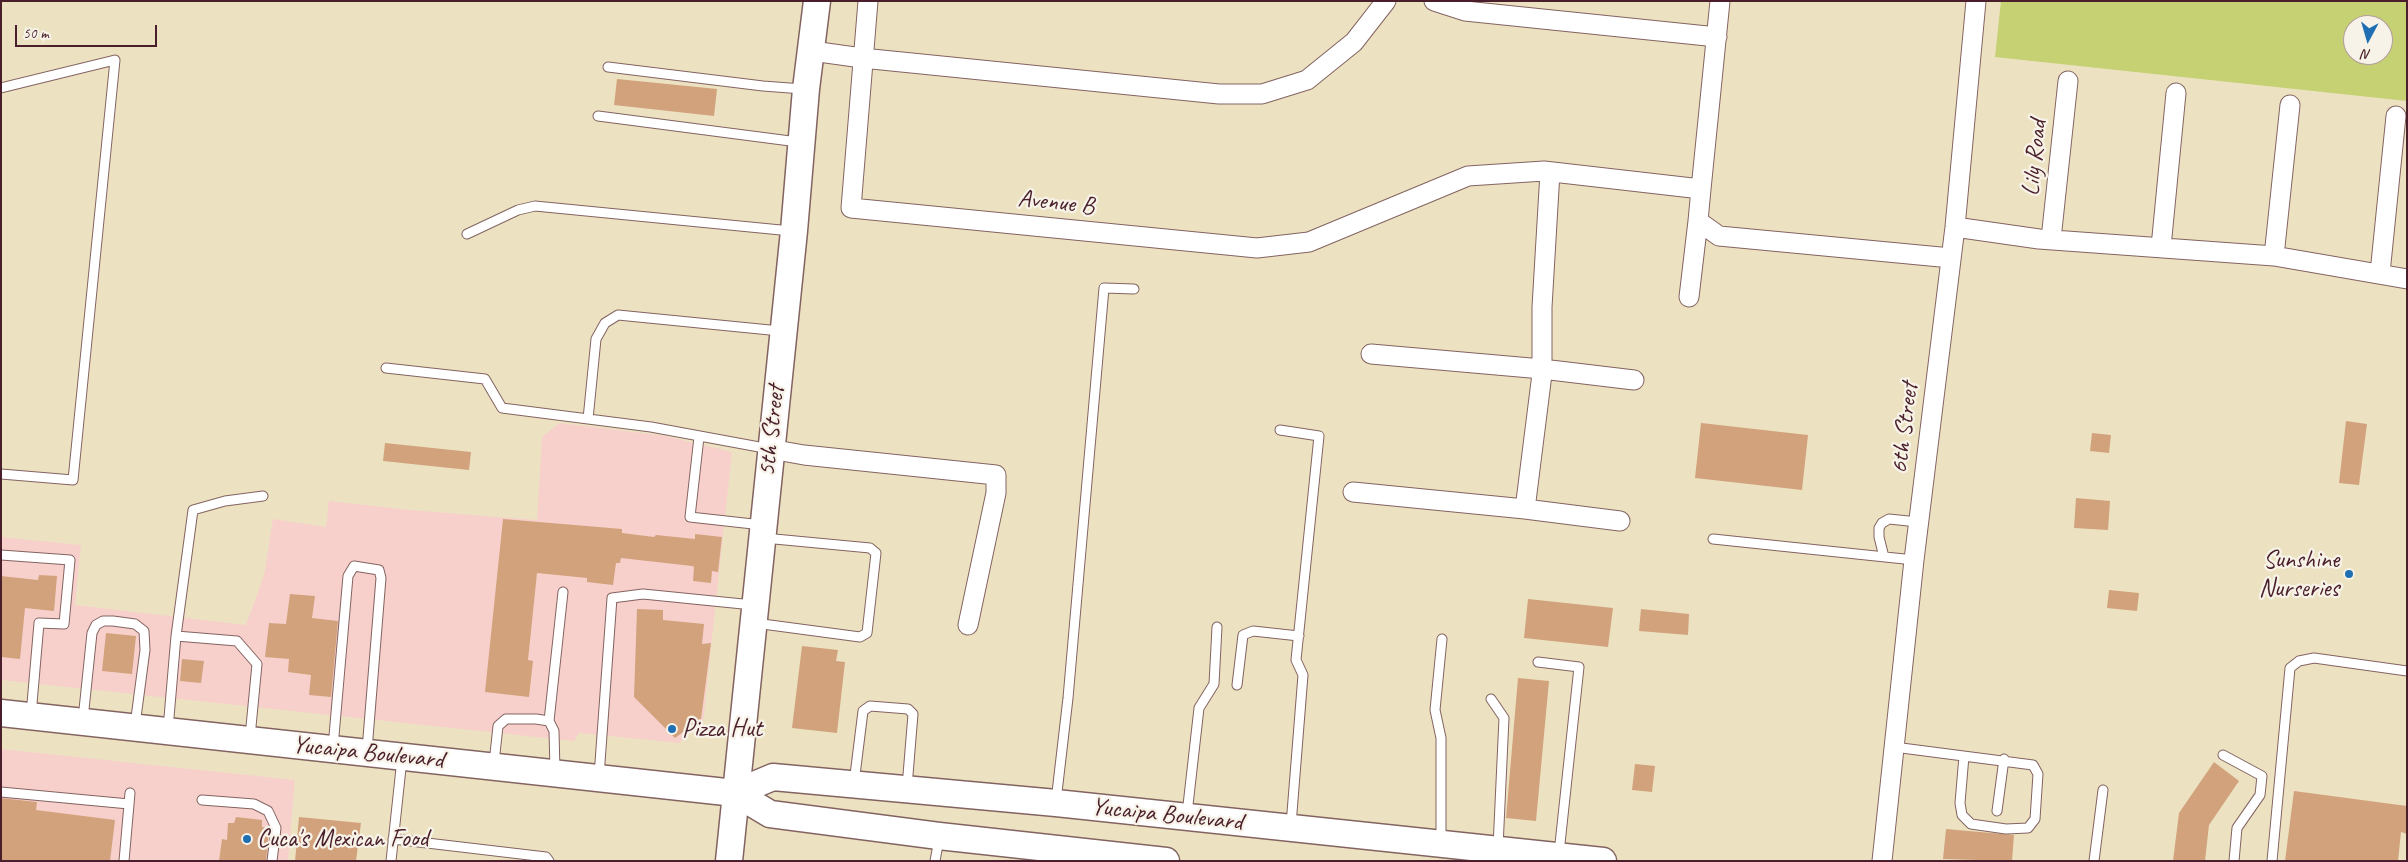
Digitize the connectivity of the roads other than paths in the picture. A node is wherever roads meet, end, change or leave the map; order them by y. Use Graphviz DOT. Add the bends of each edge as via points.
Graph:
graph roads {
  1 [pos="817,1"];
  2 [pos="868,1"];
  3 [pos="1386,1"];
  4 [pos="1434,1"];
  5 [pos="1720,1"];
  6 [pos="1976,1"];
  7 [pos="1717,37"];
  8 [pos="812,51"];
  9 [pos="862,58"];
  10 [pos="608,67"];
  11 [pos="2068,81"];
  12 [pos="1,88"];
  13 [pos="806,89"];
  14 [pos="2176,93"];
  15 [pos="2290,105"];
  16 [pos="598,116"];
  17 [pos="2396,116"];
  18 [pos="801,142"];
  19 [pos="1550,172"];
  20 [pos="1701,188"];
  21 [pos="1698,222"];
  22 [pos="1954,227"];
  23 [pos="794,231"];
  24 [pos="467,234"];
  25 [pos="2051,239"];
  26 [pos="2161,247"];
  27 [pos="2274,256"];
  28 [pos="1951,258"];
  29 [pos="2380,273"];
  30 [pos="2407,279"];
  31 [pos="1134,289"];
  32 [pos="1688,297"];
  33 [pos="783,332"];
  34 [pos="1371,354"];
  35 [pos="386,368"];
  36 [pos="1542,369"];
  37 [pos="1634,380"];
  38 [pos="588,419"];
  39 [pos="1280,430"];
  40 [pos="699,437"];
  41 [pos="770,449"];
  42 [pos="1,474"];
  43 [pos="1353,492"];
  44 [pos="263,496"];
  45 [pos="1525,509"];
  46 [pos="1620,521"];
  47 [pos="1918,522"];
  48 [pos="761,531"];
  49 [pos="1712,539"];
  50 [pos="1,555"];
  51 [pos="1884,557"];
  52 [pos="1914,560"];
  53 [pos="563,592"];
  54 [pos="753,614"];
  55 [pos="968,625"];
  56 [pos="1217,627"];
  57 [pos="176,636"];
  58 [pos="1299,636"];
  59 [pos="1442,639"];
  60 [pos="1538,662"];
  61 [pos="2407,671"];
  62 [pos="1237,685"];
  63 [pos="1490,699"];
  64 [pos="1,713"];
  65 [pos="31,716"];
  66 [pos="549,721"];
  67 [pos="83,722"];
  68 [pos="135,728"];
  69 [pos="167,732"];
  70 [pos="250,740"];
  71 [pos="1894,747"];
  72 [pos="333,749"];
  73 [pos="367,753"];
  74 [pos="2223,755"];
  75 [pos="1964,756"];
  76 [pos="402,757"];
  77 [pos="2004,759"];
  78 [pos="493,767"];
  79 [pos="555,774"];
  80 [pos="599,778"];
  81 [pos="854,785"];
  82 [pos="907,790"];
  83 [pos="2103,790"];
  84 [pos="1,792"];
  85 [pos="130,792"];
  86 [pos="735,793"];
  87 [pos="202,800"];
  88 [pos="1056,803"];
  89 [pos="129,804"];
  90 [pos="1997,811"];
  91 [pos="1187,817"];
  92 [pos="1291,828"];
  93 [pos="393,839"];
  94 [pos="1441,844"];
  95 [pos="937,849"];
  96 [pos="1498,850"];
  97 [pos="1558,856"];
  98 [pos="1092,857"];
  99 [pos="124,861"];
  100 [pos="272,861"];
  101 [pos="390,861"];
  102 [pos="549,861"];
  103 [pos="729,861"];
  104 [pos="1166,861"];
  105 [pos="1602,861"];
  106 [pos="1882,861"];
  107 [pos="2094,861"];
  108 [pos="2234,861"];
  109 [pos="2272,861"];
  1 -- 8 [label="main road, 5th Street"];
  2 -- 9 [label="street"];
  3 -- 9 [label="street" via="1354,42 1307,80 1262,94 1219,94"];
  4 -- 7 [label="street" via="1465,11"];
  5 -- 7 [label="street"];
  6 -- 22 [label="street, 6th Street"];
  7 -- 20 [label="street"];
  8 -- 9 [label="street"];
  8 -- 13 [label="main road, 5th Street"];
  9 -- 19 [label="street, Avenue B" via="851,208 1257,248 1309,242 1468,176"];
  10 -- 13 [label="lane"];
  11 -- 25 [label="street, Lily Road"];
  12 -- 42 [label="lane" via="116,60 73,480"];
  13 -- 18 [label="main road, 5th Street"];
  14 -- 26 [label="street"];
  15 -- 27 [label="street"];
  16 -- 18 [label="lane"];
  17 -- 29 [label="street"];
  18 -- 23 [label="main road, 5th Street"];
  19 -- 20 [label="street, Avenue B"];
  19 -- 36 [label="street" via="1542,307"];
  20 -- 21 [label="street"];
  21 -- 28 [label="street" via="1719,236"];
  21 -- 32 [label="street"];
  22 -- 25 [label="street"];
  22 -- 28 [label="street, 6th Street"];
  23 -- 24 [label="lane" via="536,206 518,210"];
  23 -- 33 [label="main road, 5th Street"];
  25 -- 26 [label="street"];
  26 -- 27 [label="street"];
  27 -- 29 [label="street"];
  28 -- 47 [label="street, 6th Street"];
  29 -- 30 [label="street"];
  31 -- 88 [label="lane" via="1104,288"];
  33 -- 38 [label="lane" via="618,315 605,323 596,339"];
  33 -- 41 [label="main road, 5th Street"];
  34 -- 36 [label="street"];
  35 -- 38 [label="lane" via="485,379 502,408"];
  36 -- 37 [label="street"];
  36 -- 45 [label="street"];
  38 -- 40 [label="lane"];
  39 -- 58 [label="lane" via="1319,436"];
  40 -- 41 [label="lane"];
  40 -- 48 [label="lane" via="690,517"];
  41 -- 48 [label="main road, 5th Street"];
  41 -- 55 [label="street" via="996,475 996,493"];
  43 -- 45 [label="street"];
  44 -- 57 [label="lane" via="225,501 193,510"];
  45 -- 46 [label="street"];
  47 -- 51 [label="lane" via="1889,519 1882,523 1879,537"];
  47 -- 52 [label="street, 6th Street"];
  48 -- 54 [label="main road, 5th Street"];
  48 -- 54 [label="lane" via="870,548 876,553 867,633 860,637"];
  49 -- 51 [label="lane"];
  50 -- 65 [label="lane" via="70,560 64,624 40,623"];
  51 -- 52 [label="lane"];
  52 -- 71 [label="street, 6th Street"];
  53 -- 66 [label="lane"];
  54 -- 80 [label="lane" via="643,594 612,598"];
  54 -- 86 [label="main road, 5th Street"];
  56 -- 91 [label="lane" via="1214,684 1199,708"];
  57 -- 69 [label="lane"];
  57 -- 70 [label="lane" via="237,641 257,664"];
  58 -- 62 [label="lane" via="1253,631 1243,635"];
  58 -- 92 [label="lane" via="1296,660 1303,675"];
  59 -- 94 [label="lane" via="1435,710 1441,738"];
  60 -- 97 [label="lane" via="1579,667"];
  61 -- 109 [label="lane" via="2314,658 2298,661 2290,668"];
  63 -- 96 [label="lane" via="1504,718"];
  64 -- 65 [label="main road, Yucaipa Boulevard"];
  65 -- 67 [label="main road, Yucaipa Boulevard"];
  66 -- 78 [label="lane" via="506,719 498,726"];
  66 -- 79 [label="lane" via="554,732"];
  67 -- 68 [label="main road, Yucaipa Boulevard"];
  67 -- 68 [label="lane" via="92,633 103,621 113,621 134,624 144,631 145,650"];
  68 -- 69 [label="main road, Yucaipa Boulevard"];
  69 -- 70 [label="main road, Yucaipa Boulevard"];
  70 -- 72 [label="main road, Yucaipa Boulevard"];
  71 -- 75 [label="lane"];
  71 -- 106 [label="street, 6th Street"];
  72 -- 73 [label="main road, Yucaipa Boulevard"];
  72 -- 73 [label="lane" via="348,576 354,566 379,570 381,578"];
  73 -- 76 [label="main road, Yucaipa Boulevard"];
  74 -- 108 [label="lane" via="2262,776 2260,795 2238,828"];
  75 -- 77 [label="lane"];
  75 -- 77 [label="lane" via="1962,815 1971,824 2006,829 2028,828 2035,819 2038,774 2033,765"];
  76 -- 78 [label="main road, Yucaipa Boulevard"];
  76 -- 93 [label="lane"];
  77 -- 90 [label="lane"];
  78 -- 79 [label="main road, Yucaipa Boulevard"];
  79 -- 80 [label="main road, Yucaipa Boulevard"];
  80 -- 86 [label="main road, Yucaipa Boulevard"];
  81 -- 82 [label="main road, Yucaipa Boulevard"];
  81 -- 82 [label="lane" via="863,711 870,706 898,708 908,709 913,714"];
  81 -- 86 [label="main road, Yucaipa Boulevard" via="773,777"];
  82 -- 88 [label="main road, Yucaipa Boulevard"];
  83 -- 107 [label="lane"];
  84 -- 89 [label="lane"];
  85 -- 89 [label="lane"];
  86 -- 95 [label="main road, Yucaipa Boulevard" via="770,814"];
  86 -- 103 [label="main road, 5th Street"];
  87 -- 100 [label="lane" via="254,804 268,811 276,828"];
  88 -- 91 [label="main road, Yucaipa Boulevard"];
  89 -- 99 [label="lane"];
  91 -- 92 [label="main road, Yucaipa Boulevard"];
  92 -- 94 [label="main road, Yucaipa Boulevard"];
  93 -- 101 [label="lane"];
  93 -- 102 [label="lane" via="546,857"];
  94 -- 96 [label="main road, Yucaipa Boulevard"];
  95 -- 98 [label="main road, Yucaipa Boulevard"];
  96 -- 97 [label="main road, Yucaipa Boulevard"];
  97 -- 105 [label="main road, Yucaipa Boulevard"];
  98 -- 104 [label="main road, Yucaipa Boulevard"];
}
